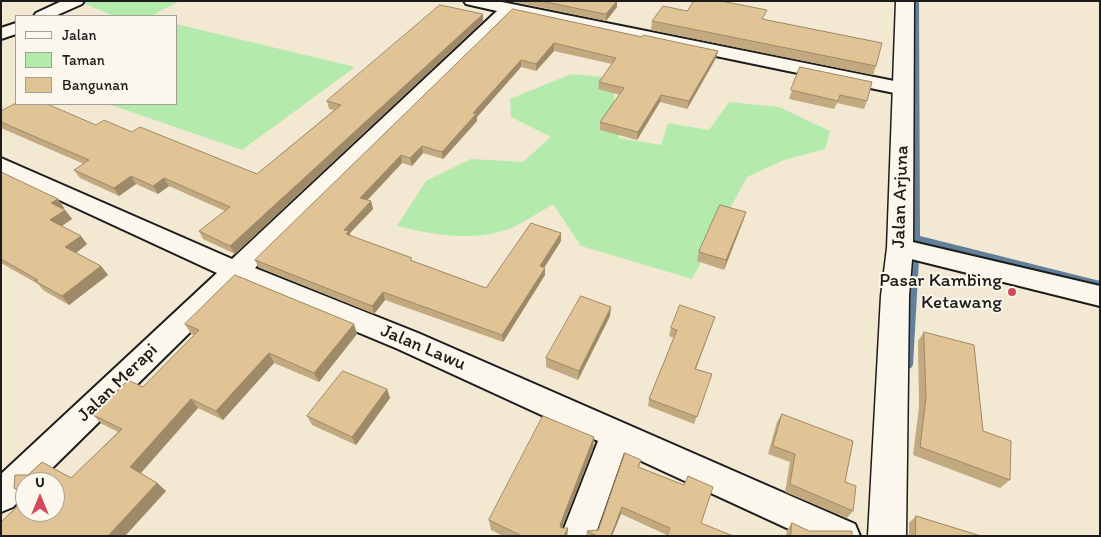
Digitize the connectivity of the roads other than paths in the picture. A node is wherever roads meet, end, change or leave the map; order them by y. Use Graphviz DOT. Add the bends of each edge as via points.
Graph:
graph roads {
  1 [pos="76,1"];
  2 [pos="472,1"];
  3 [pos="905,1"];
  4 [pos="508,9"];
  5 [pos="44,15"];
  6 [pos="15,28"];
  7 [pos="1,34"];
  8 [pos="904,89"];
  9 [pos="1,165"];
  10 [pos="910,250"];
  11 [pos="236,271"];
  12 [pos="1100,296"];
  13 [pos="616,433"];
  14 [pos="1,496"];
  15 [pos="578,536"];
  16 [pos="843,536"];
  17 [pos="887,536"];
  1 -- 5 [label="street"];
  2 -- 4 [label="street"];
  3 -- 8 [label="street, Jalan Arjuna"];
  4 -- 8 [label="street"];
  4 -- 11 [label="street, Jalan Merapi"];
  6 -- 7 [label="street"];
  8 -- 10 [label="street, Jalan Arjuna"];
  9 -- 11 [label="street, Jalan Lawu"];
  10 -- 12 [label="street"];
  10 -- 17 [label="street, Jalan Arjuna" via="895,296"];
  11 -- 13 [label="street, Jalan Lawu" via="408,341"];
  11 -- 14 [label="street, Jalan Merapi"];
  13 -- 15 [label="street"];
  13 -- 16 [label="street, Jalan Lawu"];
}
